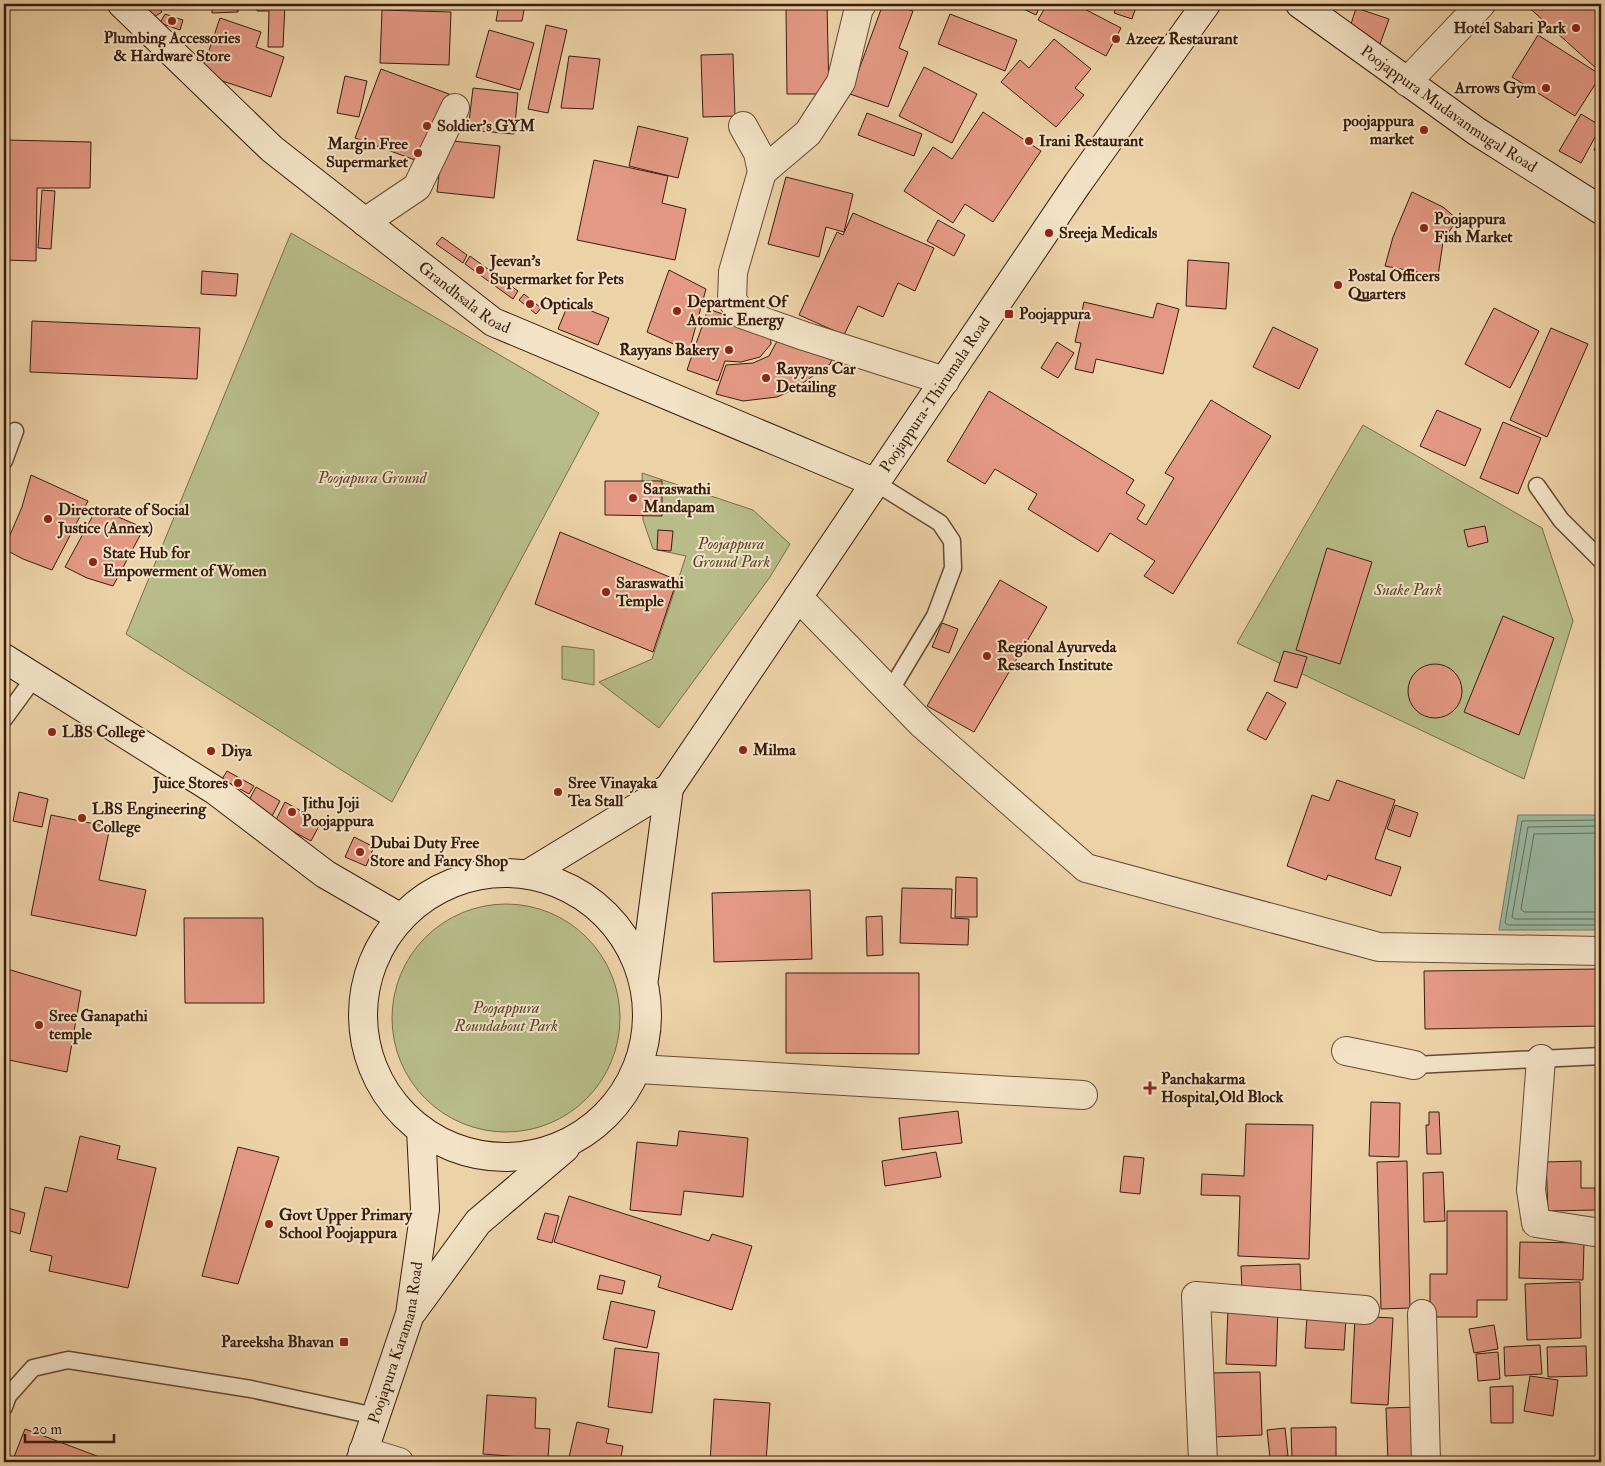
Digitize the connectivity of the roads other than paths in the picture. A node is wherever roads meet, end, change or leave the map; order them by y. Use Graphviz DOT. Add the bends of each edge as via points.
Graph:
graph roads {
  1 [pos="122,4"];
  2 [pos="862,4"];
  3 [pos="1206,4"];
  4 [pos="1300,4"];
  5 [pos="1481,4"];
  6 [pos="1407,82"];
  7 [pos="455,108"];
  8 [pos="743,126"];
  9 [pos="762,172"];
  10 [pos="1601,210"];
  11 [pos="365,222"];
  12 [pos="945,381"];
  13 [pos="15,431"];
  14 [pos="4,461"];
  15 [pos="876,483"];
  16 [pos="1538,486"];
  17 [pos="1601,560"];
  18 [pos="798,597"];
  19 [pos="4,658"];
  20 [pos="34,678"];
  21 [pos="890,691"];
  22 [pos="4,719"];
  23 [pos="669,788"];
  24 [pos="528,874"];
  25 [pos="401,918"];
  26 [pos="1601,951"];
  27 [pos="644,979"];
  28 [pos="1346,1051"];
  29 [pos="1601,1056"];
  30 [pos="1541,1059"];
  31 [pos="1414,1064"];
  32 [pos="638,1069"];
  33 [pos="1083,1095"];
  34 [pos="421,1130"];
  35 [pos="578,1137"];
  36 [pos="1601,1233"];
  37 [pos="1365,1310"];
  38 [pos="410,1314"];
  39 [pos="1422,1314"];
  40 [pos="4,1407"];
  41 [pos="376,1416"];
  42 [pos="361,1457"];
  43 [pos="399,1462"];
  44 [pos="1203,1462"];
  45 [pos="1426,1462"];
  1 -- 11 [label="main road, Grandhsala Road" via="272,149"];
  2 -- 9 [label="main road" via="841,82 808,133"];
  3 -- 12 [label="main road, Poojappura-Thirumala Road" via="1078,183"];
  4 -- 6 [label="main road, Poojappura Mudavanmugal Road"];
  5 -- 6 [label="main road"];
  6 -- 10 [label="main road, Poojappura Mudavanmugal Road" via="1476,131"];
  7 -- 11 [label="main road" via="417,187"];
  8 -- 9 [label="main road" via="758,152"];
  9 -- 12 [label="main road" via="733,272 732,300 742,314"];
  11 -- 15 [label="main road, Grandhsala Road" via="493,322"];
  12 -- 15 [label="main road, Poojappura-Thirumala Road"];
  13 -- 14 [label="lane"];
  15 -- 18 [label="main road, Poojappura-Thirumala Road"];
  15 -- 21 [label="lane" via="940,523 952,541 952,568 935,616"];
  16 -- 17 [label="lane" via="1561,520"];
  18 -- 21 [label="main road"];
  18 -- 23 [label="main road, Poojappura-Thirumala Road"];
  19 -- 20 [label="main road"];
  20 -- 22 [label="lane"];
  20 -- 25 [label="main road" via="216,791 325,874"];
  21 -- 26 [label="main road" via="922,724 1086,868 1379,946"];
  23 -- 24 [label="main road"];
  23 -- 27 [label="main road"];
  24 -- 25 [label="main road" via="485,874 443,886"];
  24 -- 27 [label="main road" via="568,886 602,910 628,941"];
  25 -- 34 [label="main road" via="380,945 366,983 362,1025 372,1065 392,1101"];
  27 -- 32 [label="main road" via="648,1025"];
  28 -- 31 [label="main road"];
  29 -- 30 [label="lane"];
  30 -- 31 [label="lane"];
  30 -- 36 [label="main road" via="1531,1190 1536,1223"];
  32 -- 33 [label="main road"];
  32 -- 35 [label="main road" via="613,1108"];
  34 -- 35 [label="main road" via="458,1149 498,1157 539,1153"];
  34 -- 38 [label="main road, Poojapura Karamana Road" via="425,1209"];
  35 -- 38 [label="main road" via="478,1222"];
  37 -- 44 [label="main road" via="1196,1296"];
  38 -- 41 [label="main road, Poojapura Karamana Road"];
  39 -- 45 [label="main road"];
  40 -- 41 [label="lane" via="8,1396 33,1368 68,1360 251,1389"];
  41 -- 42 [label="main road, Poojapura Karamana Road"];
  42 -- 43 [label="main road"];
}
